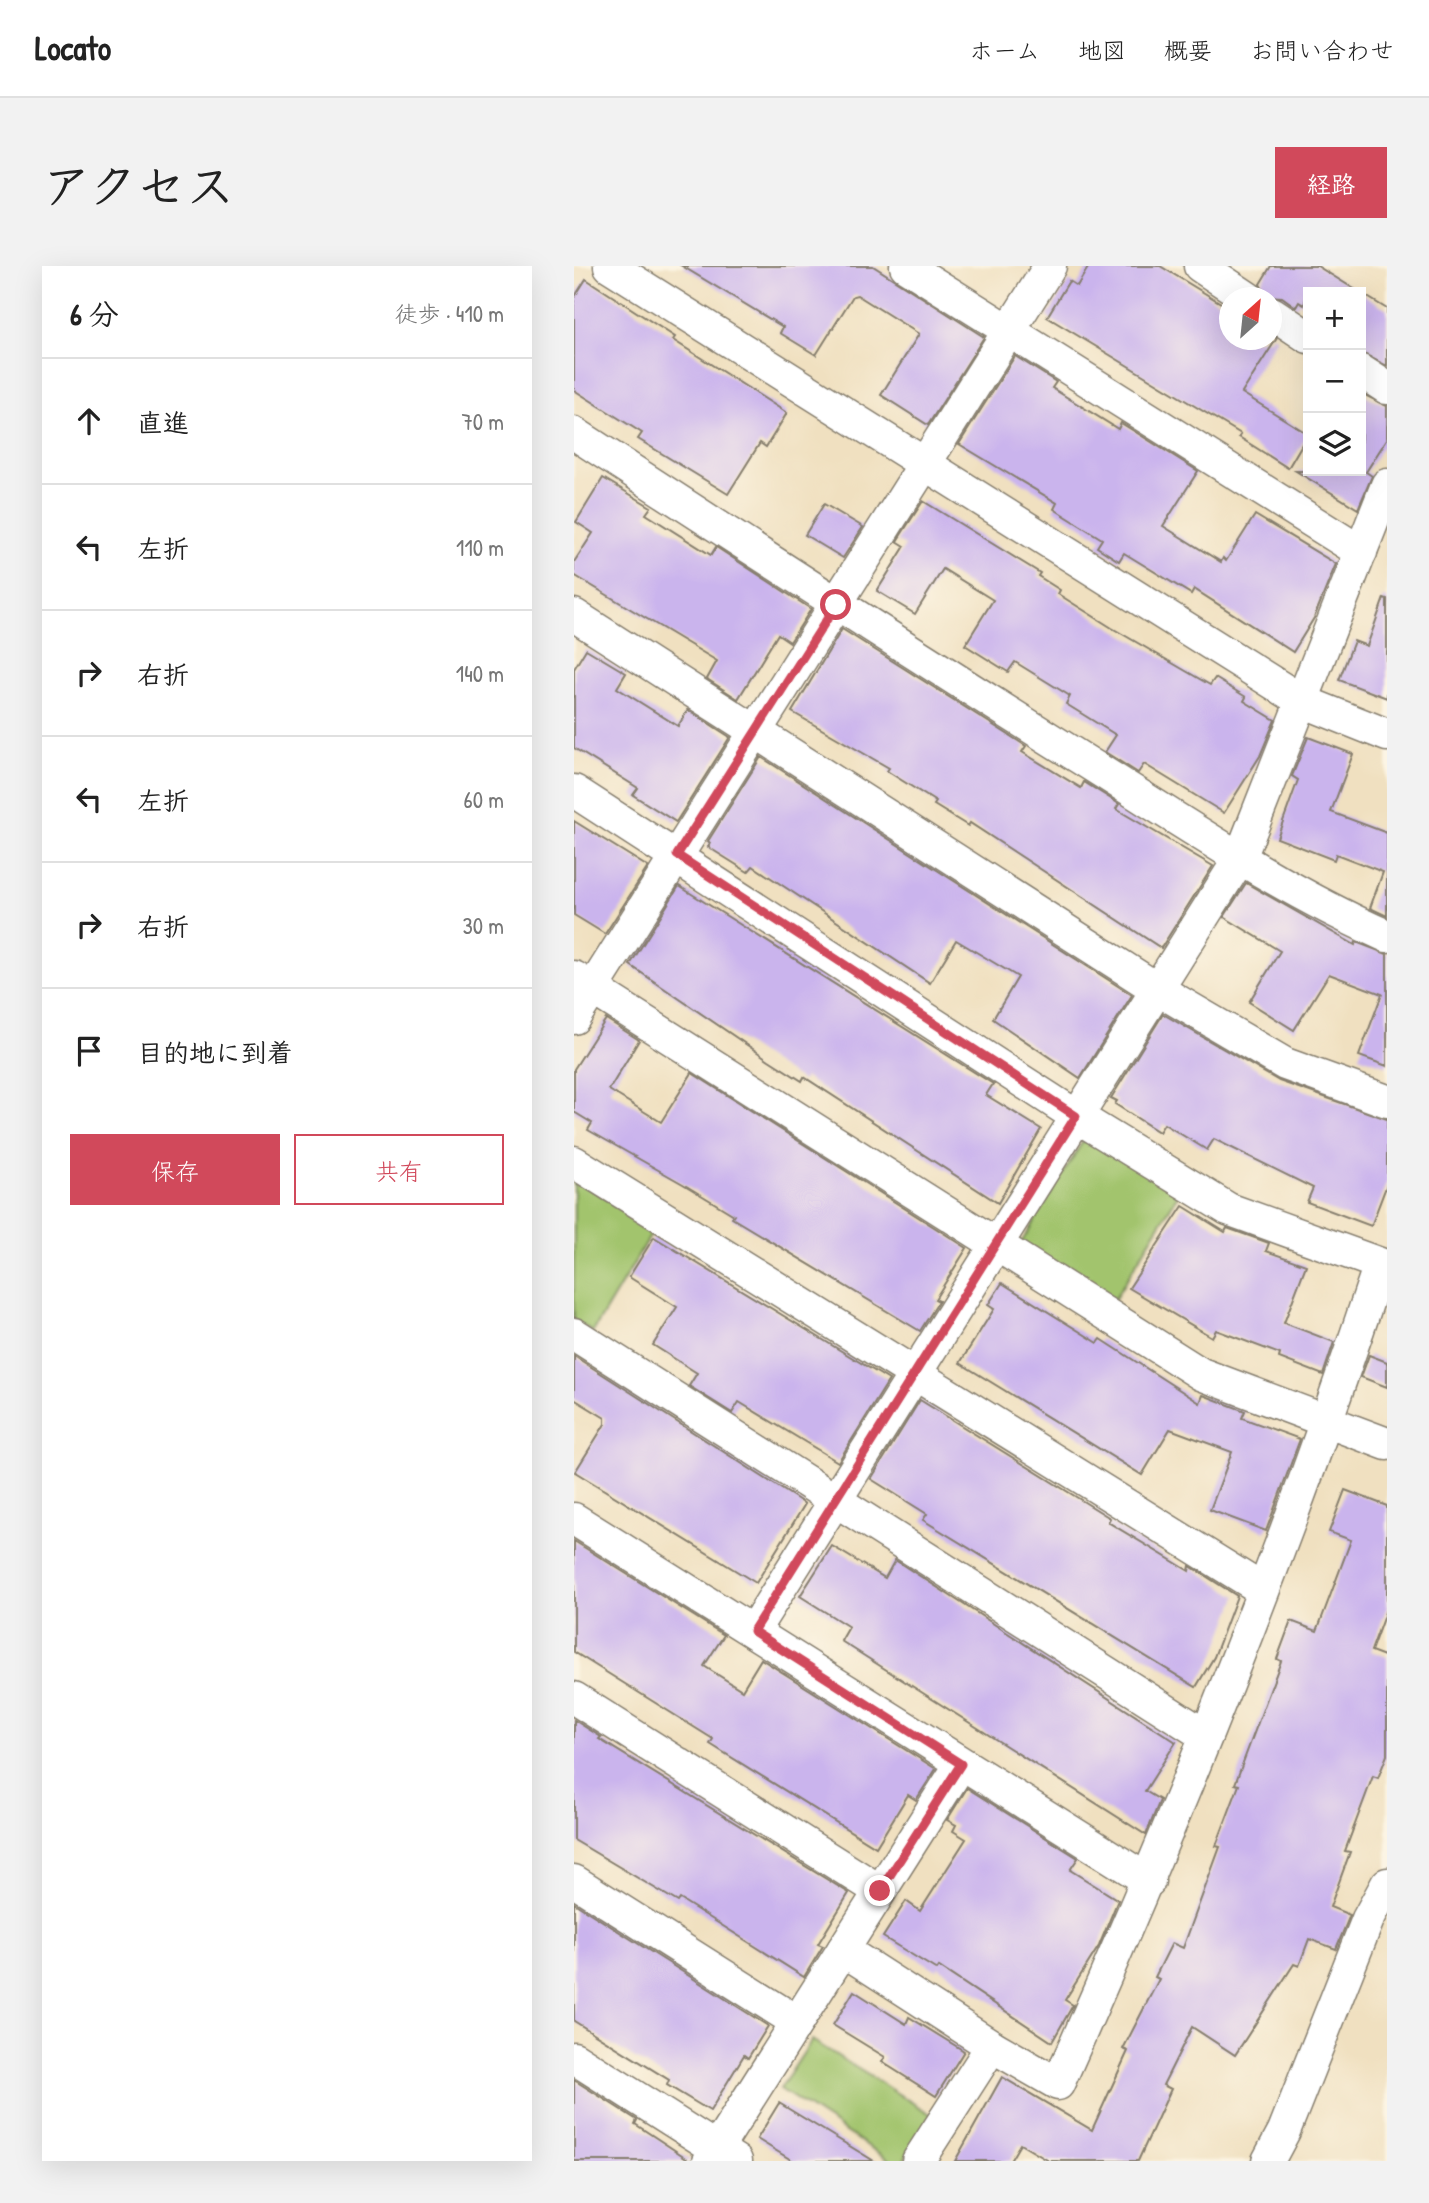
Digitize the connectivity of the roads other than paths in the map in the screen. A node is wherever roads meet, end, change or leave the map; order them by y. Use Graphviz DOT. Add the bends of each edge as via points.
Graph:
graph roads {
  1 [pos="610,266"];
  2 [pos="906,266"];
  3 [pos="1050,266"];
  4 [pos="1200,266"];
  5 [pos="1232,287"];
  6 [pos="1282,320"];
  7 [pos="1009,331"];
  8 [pos="1303,334"];
  9 [pos="1366,374"];
  10 [pos="1387,388"];
  11 [pos="574,433"];
  12 [pos="925,464"];
  13 [pos="1387,485"];
  14 [pos="1361,552"];
  15 [pos="836,605"];
  16 [pos="574,615"];
  17 [pos="1303,701"];
  18 [pos="755,732"];
  19 [pos="1387,735"];
  20 [pos="574,791"];
  21 [pos="677,855"];
  22 [pos="1240,858"];
  23 [pos="1387,936"];
  24 [pos="583,983"];
  25 [pos="1157,989"];
  26 [pos="574,1018"];
  27 [pos="1387,1101"];
  28 [pos="1076,1116"];
  29 [pos="574,1162"];
  30 [pos="996,1244"];
  31 [pos="574,1334"];
  32 [pos="913,1375"];
  33 [pos="1328,1422"];
  34 [pos="1387,1444"];
  35 [pos="834,1501"];
  36 [pos="574,1519"];
  37 [pos="1263,1590"];
  38 [pos="753,1631"];
  39 [pos="574,1698"];
  40 [pos="1206,1736"];
  41 [pos="961,1764"];
  42 [pos="574,1881"];
  43 [pos="1149,1881"];
  44 [pos="1387,1884"];
  45 [pos="880,1891"];
  46 [pos="843,1950"];
  47 [pos="797,2022"];
  48 [pos="992,2046"];
  49 [pos="574,2058"];
  50 [pos="720,2157"];
  51 [pos="918,2161"];
  52 [pos="1268,2161"];
  1 -- 12 [label="street"];
  2 -- 7 [label="street"];
  3 -- 7 [label="street"];
  4 -- 5 [label="street"];
  6 -- 8 [label="street"];
  7 -- 12 [label="street"];
  7 -- 14 [label="street"];
  9 -- 10 [label="street"];
  11 -- 15 [label="street"];
  12 -- 15 [label="street"];
  12 -- 17 [label="street"];
  13 -- 14 [label="street"];
  14 -- 17 [label="street"];
  15 -- 18 [label="street"];
  15 -- 22 [label="street"];
  16 -- 18 [label="street"];
  17 -- 19 [label="street"];
  17 -- 22 [label="street"];
  18 -- 21 [label="street"];
  18 -- 25 [label="street"];
  20 -- 21 [label="street"];
  21 -- 24 [label="street"];
  21 -- 28 [label="street"];
  22 -- 23 [label="street" via="1335,913"];
  22 -- 25 [label="street"];
  24 -- 26 [label="street"];
  24 -- 30 [label="street"];
  25 -- 27 [label="street" via="1285,1064"];
  25 -- 28 [label="street"];
  28 -- 30 [label="street"];
  28 -- 33 [label="street" via="1228,1209 1380,1264"];
  29 -- 32 [label="street"];
  30 -- 32 [label="street"];
  30 -- 33 [label="street" via="1201,1374"];
  31 -- 35 [label="street"];
  32 -- 35 [label="street"];
  32 -- 37 [label="street"];
  33 -- 34 [label="street"];
  33 -- 37 [label="street"];
  35 -- 38 [label="street"];
  35 -- 40 [label="street"];
  36 -- 38 [label="street"];
  37 -- 40 [label="street"];
  38 -- 41 [label="street"];
  39 -- 45 [label="street"];
  40 -- 43 [label="street"];
  41 -- 43 [label="street"];
  41 -- 45 [label="street"];
  42 -- 47 [label="street"];
  43 -- 48 [label="street" via="1058,2084"];
  44 -- 52 [label="street" via="1368,1919"];
  45 -- 46 [label="street"];
  46 -- 47 [label="street"];
  46 -- 48 [label="street"];
  47 -- 50 [label="street"];
  48 -- 51 [label="street"];
  49 -- 50 [label="street"];
}
